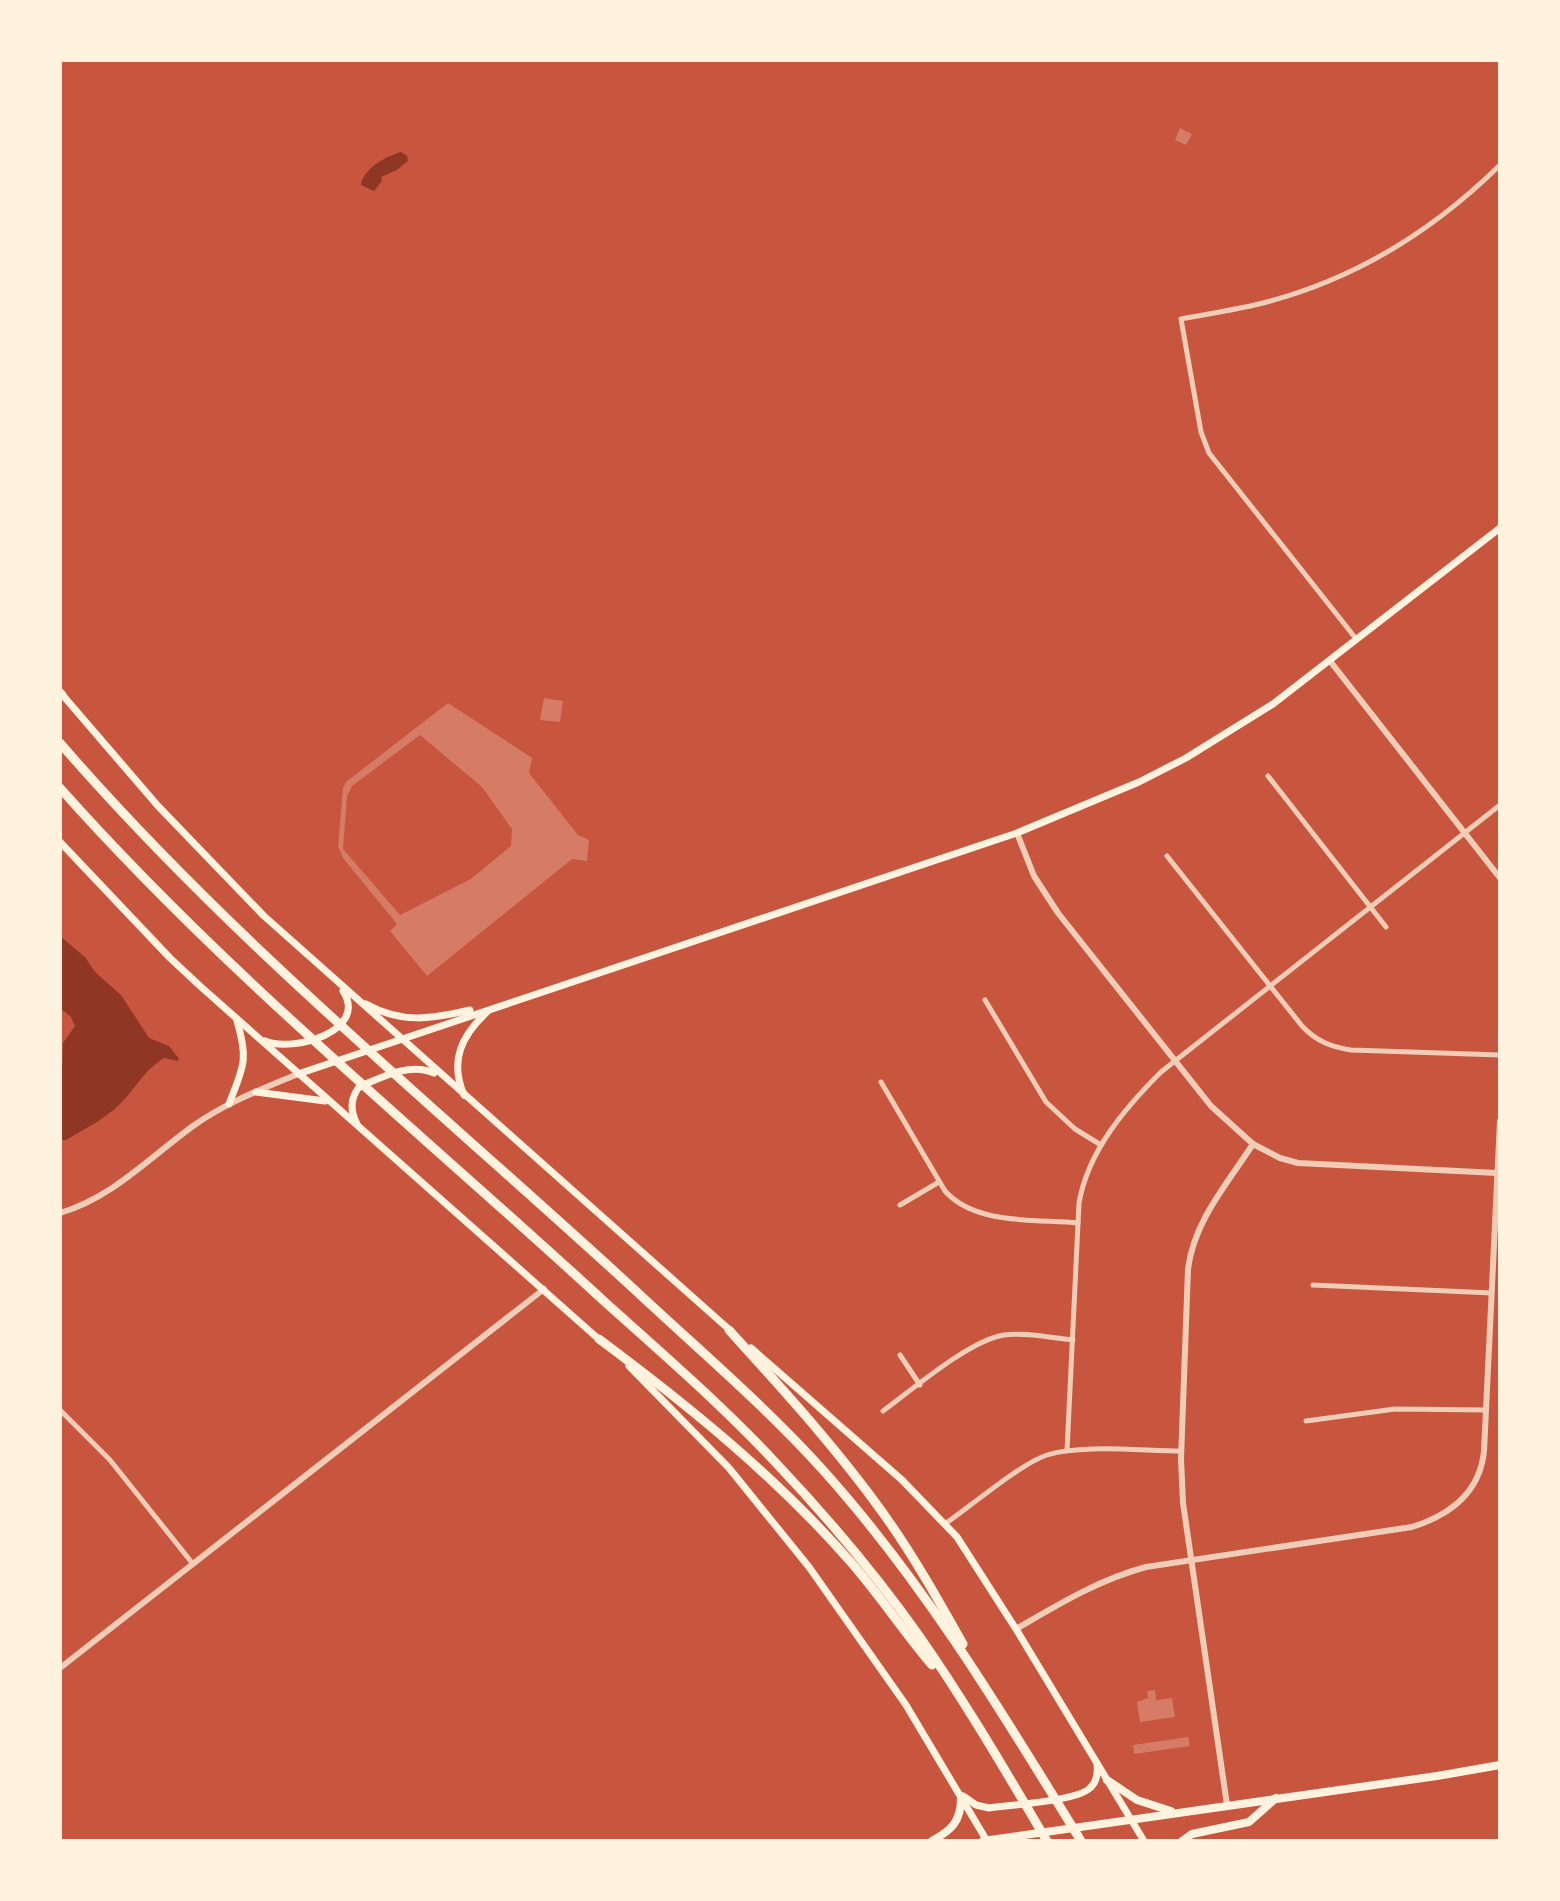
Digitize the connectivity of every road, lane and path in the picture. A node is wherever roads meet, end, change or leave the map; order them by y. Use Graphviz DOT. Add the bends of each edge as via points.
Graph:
graph roads {
  1 [pos="1500,165"];
  2 [pos="1500,528"];
  3 [pos="1357,640"];
  4 [pos="1330,661"];
  5 [pos="61,693"];
  6 [pos="60,743"];
  7 [pos="1268,776"];
  8 [pos="60,788"];
  9 [pos="1500,805"];
  10 [pos="1017,833"];
  11 [pos="1466,833"];
  12 [pos="60,842"];
  13 [pos="1167,856"];
  14 [pos="1500,878"];
  15 [pos="1370,907"];
  16 [pos="1386,927"];
  17 [pos="326,972"];
  18 [pos="1271,986"];
  19 [pos="351,995"];
  20 [pos="985,1000"];
  21 [pos="492,1007"];
  22 [pos="237,1019"];
  23 [pos="250,1031"];
  24 [pos="399,1038"];
  25 [pos="1500,1055"];
  26 [pos="1176,1061"];
  27 [pos="298,1074"];
  28 [pos="881,1082"];
  29 [pos="256,1092"];
  30 [pos="465,1097"];
  31 [pos="327,1101"];
  32 [pos="229,1104"];
  33 [pos="1500,1121"];
  34 [pos="360,1128"];
  35 [pos="1253,1144"];
  36 [pos="1101,1145"];
  37 [pos="1497,1173"];
  38 [pos="939,1182"];
  39 [pos="900,1205"];
  40 [pos="60,1213"];
  41 [pos="1078,1223"];
  42 [pos="1313,1285"];
  43 [pos="544,1289"];
  44 [pos="1492,1293"];
  45 [pos="729,1330"];
  46 [pos="599,1339"];
  47 [pos="1073,1340"];
  48 [pos="900,1355"];
  49 [pos="920,1385"];
  50 [pos="60,1410"];
  51 [pos="1486,1410"];
  52 [pos="883,1411"];
  53 [pos="1306,1421"];
  54 [pos="1067,1451"];
  55 [pos="1181,1451"];
  56 [pos="945,1524"];
  57 [pos="1191,1561"];
  58 [pos="193,1564"];
  59 [pos="1016,1629"];
  60 [pos="60,1668"];
  61 [pos="958,1695"];
  62 [pos="993,1695"];
  63 [pos="1097,1764"];
  64 [pos="1500,1765"];
  65 [pos="1107,1780"];
  66 [pos="960,1795"];
  67 [pos="1276,1798"];
  68 [pos="1227,1805"];
  69 [pos="1180,1812"];
  70 [pos="1131,1820"];
  71 [pos="932,1841"];
  72 [pos="985,1841"];
  73 [pos="1047,1841"];
  74 [pos="1081,1841"];
  75 [pos="1144,1841"];
  76 [pos="1182,1841"];
  1 -- 3 [label="street" via="1455,208 1361,267 1280,298 1181,319 1209,453"];
  2 -- 3 [label="main road"];
  3 -- 4 [label="main road"];
  4 -- 10 [label="main road" via="1186,758"];
  4 -- 11 [label="street"];
  5 -- 17 [label="main road" via="212,864"];
  6 -- 62 [label="highway" via="185,879 781,1425 902,1567"];
  7 -- 15 [label="street"];
  8 -- 61 [label="highway" via="174,911 277,1010 524,1227 776,1462 879,1582"];
  9 -- 11 [label="street"];
  10 -- 21 [label="main road"];
  10 -- 26 [label="street" via="1034,876 1058,913"];
  11 -- 14 [label="street"];
  11 -- 15 [label="street"];
  12 -- 22 [label="main road" via="170,958"];
  13 -- 18 [label="street"];
  15 -- 16 [label="street"];
  15 -- 18 [label="street"];
  17 -- 19 [label="main road"];
  17 -- 23 [label="main road" via="349,1005 347,1020 336,1029 281,1046"];
  18 -- 25 [label="street" via="1308,1033 1338,1048"];
  18 -- 26 [label="street"];
  19 -- 21 [label="main road" via="402,1019"];
  19 -- 24 [label="main road"];
  20 -- 36 [label="street" via="1046,1102"];
  21 -- 24 [label="main road"];
  21 -- 30 [label="main road" via="459,1046 457,1074"];
  22 -- 23 [label="main road"];
  22 -- 32 [label="main road" via="244,1064"];
  23 -- 27 [label="main road"];
  24 -- 27 [label="main road"];
  24 -- 30 [label="main road"];
  26 -- 35 [label="street" via="1223,1120"];
  26 -- 36 [label="street" via="1139,1094"];
  27 -- 29 [label="street"];
  27 -- 31 [label="main road"];
  28 -- 38 [label="street"];
  29 -- 31 [label="main road"];
  29 -- 32 [label="street"];
  30 -- 34 [label="main road" via="432,1072 410,1069 359,1087 351,1101"];
  30 -- 45 [label="main road"];
  31 -- 34 [label="main road"];
  32 -- 40 [label="street" via="117,1186"];
  33 -- 37 [label="street"];
  34 -- 43 [label="main road"];
  35 -- 37 [label="street" via="1298,1163"];
  35 -- 55 [label="street" via="1193,1241"];
  36 -- 41 [label="street" via="1087,1169"];
  37 -- 44 [label="street"];
  38 -- 39 [label="street"];
  38 -- 41 [label="street" via="954,1201 980,1214"];
  41 -- 47 [label="street"];
  42 -- 44 [label="street"];
  43 -- 46 [label="main road"];
  43 -- 58 [label="street"];
  44 -- 51 [label="street"];
  45 -- 56 [label="main road" via="902,1480"];
  45 -- 62 [label="highway" via="872,1498 924,1575"];
  46 -- 61 [label="highway" via="694,1411 800,1508"];
  46 -- 66 [label="main road" via="694,1431 778,1527 889,1678"];
  47 -- 49 [label="street" via="996,1336"];
  47 -- 54 [label="street"];
  48 -- 49 [label="street"];
  49 -- 52 [label="street"];
  50 -- 58 [label="street" via="110,1460"];
  51 -- 53 [label="street" via="1395,1409"];
  51 -- 57 [label="street" via="1479,1478 1436,1518 1412,1527"];
  54 -- 55 [label="street"];
  54 -- 56 [label="street" via="1026,1466"];
  55 -- 57 [label="street"];
  56 -- 59 [label="main road"];
  57 -- 59 [label="street" via="1116,1575"];
  57 -- 68 [label="street"];
  58 -- 60 [label="street"];
  59 -- 63 [label="main road"];
  61 -- 73 [label="highway"];
  62 -- 74 [label="highway"];
  63 -- 65 [label="main road"];
  63 -- 66 [label="main road" via="1094,1783 1080,1795 989,1808"];
  64 -- 67 [label="highway"];
  65 -- 69 [label="highway" via="1137,1800"];
  65 -- 70 [label="main road"];
  66 -- 71 [label="highway" via="958,1820"];
  66 -- 72 [label="main road"];
  67 -- 68 [label="highway"];
  67 -- 76 [label="highway" via="1249,1822 1192,1834"];
  68 -- 69 [label="highway"];
  69 -- 70 [label="highway"];
  70 -- 72 [label="highway"];
  70 -- 75 [label="main road"];
}
